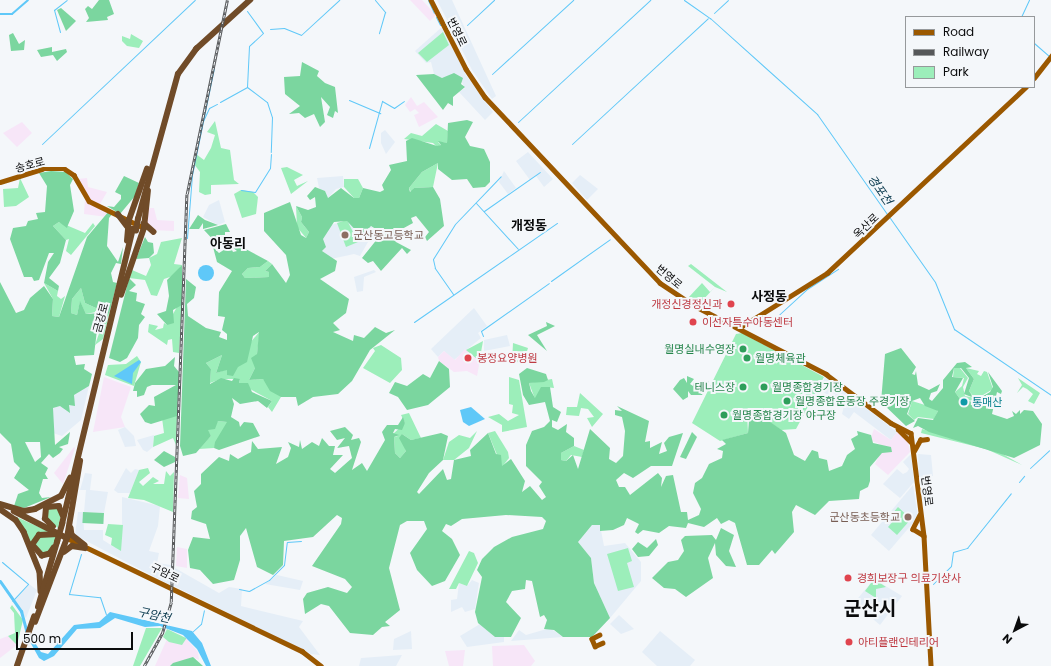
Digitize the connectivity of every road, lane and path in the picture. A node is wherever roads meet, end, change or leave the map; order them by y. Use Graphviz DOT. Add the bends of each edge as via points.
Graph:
graph roads {
  1 [pos="433,0"];
  2 [pos="247,1"];
  3 [pos="241,7"];
  4 [pos="1050,57"];
  5 [pos="1035,77"];
  6 [pos="1025,88"];
  7 [pos="0,182"];
  8 [pos="120,214"];
  9 [pos="135,223"];
  10 [pos="141,236"];
  11 [pos="118,301"];
  12 [pos="750,322"];
  13 [pos="728,323"];
  14 [pos="739,328"];
  15 [pos="755,336"];
  16 [pos="891,423"];
  17 [pos="898,428"];
  18 [pos="911,434"];
  19 [pos="927,439"];
  20 [pos="912,443"];
  21 [pos="913,452"];
  22 [pos="76,465"];
  23 [pos="0,504"];
  24 [pos="0,509"];
  25 [pos="921,509"];
  26 [pos="66,524"];
  27 [pos="58,534"];
  28 [pos="924,536"];
  29 [pos="67,538"];
  30 [pos="58,543"];
  31 [pos="85,546"];
  32 [pos="60,559"];
  33 [pos="34,621"];
  34 [pos="602,643"];
  35 [pos="608,646"];
  36 [pos="18,666"];
  37 [pos="321,666"];
  38 [pos="932,666"];
  1 -- 13 [label="main road, 번영로" via="469,71 506,122 653,276 678,297"];
  2 -- 3 [label="highway, 금강로"];
  3 -- 9 [label="highway, 금강로" via="196,49 178,74"];
  3 -- 9 [label="highway, 금강로" via="195,48 177,73"];
  4 -- 5 [label="main road"];
  6 -- 12 [label="main road, 옥산로" via="828,273"];
  7 -- 8 [label="main road, 송호로" via="42,169 65,169 74,175 90,201"];
  8 -- 9 [label="highway"];
  8 -- 9 [label="highway"];
  9 -- 10 [label="highway"];
  9 -- 10 [label="highway" via="152,232"];
  9 -- 11 [label="highway, 금강로"];
  10 -- 11 [label="highway"];
  11 -- 22 [label="highway, 금강로" via="102,354"];
  11 -- 26 [label="highway, 금강로" via="81,450"];
  12 -- 13 [label="main road"];
  12 -- 14 [label="main road, 옥산로"];
  12 -- 15 [label="main road"];
  13 -- 14 [label="main road, 번영로"];
  14 -- 15 [label="main road, 번영로"];
  15 -- 16 [label="main road, 번영로" via="826,374"];
  16 -- 17 [label="main road"];
  16 -- 18 [label="main road, 번영로"];
  17 -- 18 [label="main road"];
  17 -- 20 [label="main road"];
  18 -- 20 [label="main road, 번영로"];
  19 -- 21 [label="main road" via="920,440"];
  20 -- 21 [label="main road, 번영로"];
  21 -- 25 [label="main road, 번영로"];
  22 -- 23 [label="highway" via="65,492 55,500 30,510"];
  22 -- 26 [label="highway, 금강로"];
  23 -- 27 [label="highway, 구암로"];
  24 -- 27 [label="highway, 구암로"];
  24 -- 33 [label="highway" via="16,520 24,532 40,572 41,588"];
  25 -- 28 [label="main road, 번영로"];
  25 -- 28 [label="main road" via="913,529 919,530"];
  26 -- 27 [label="highway" via="61,508 48,505 45,519"];
  26 -- 29 [label="highway"];
  26 -- 30 [label="highway, 금강로, bridge"];
  26 -- 31 [label="highway" via="72,535"];
  27 -- 29 [label="highway, 구암로"];
  27 -- 30 [label="highway" via="39,535 32,545 35,552 46,556"];
  28 -- 38 [label="main road, 번영로"];
  29 -- 31 [label="main road, 구암로"];
  29 -- 32 [label="highway"];
  30 -- 33 [label="highway, 금강로"];
  31 -- 32 [label="highway" via="69,547"];
  31 -- 37 [label="main road, 구암로" via="302,651"];
  32 -- 33 [label="highway"];
  33 -- 36 [label="highway, 금강로"];
  34 -- 35 [label="main road" via="595,646 592,639 600,635"];
}
